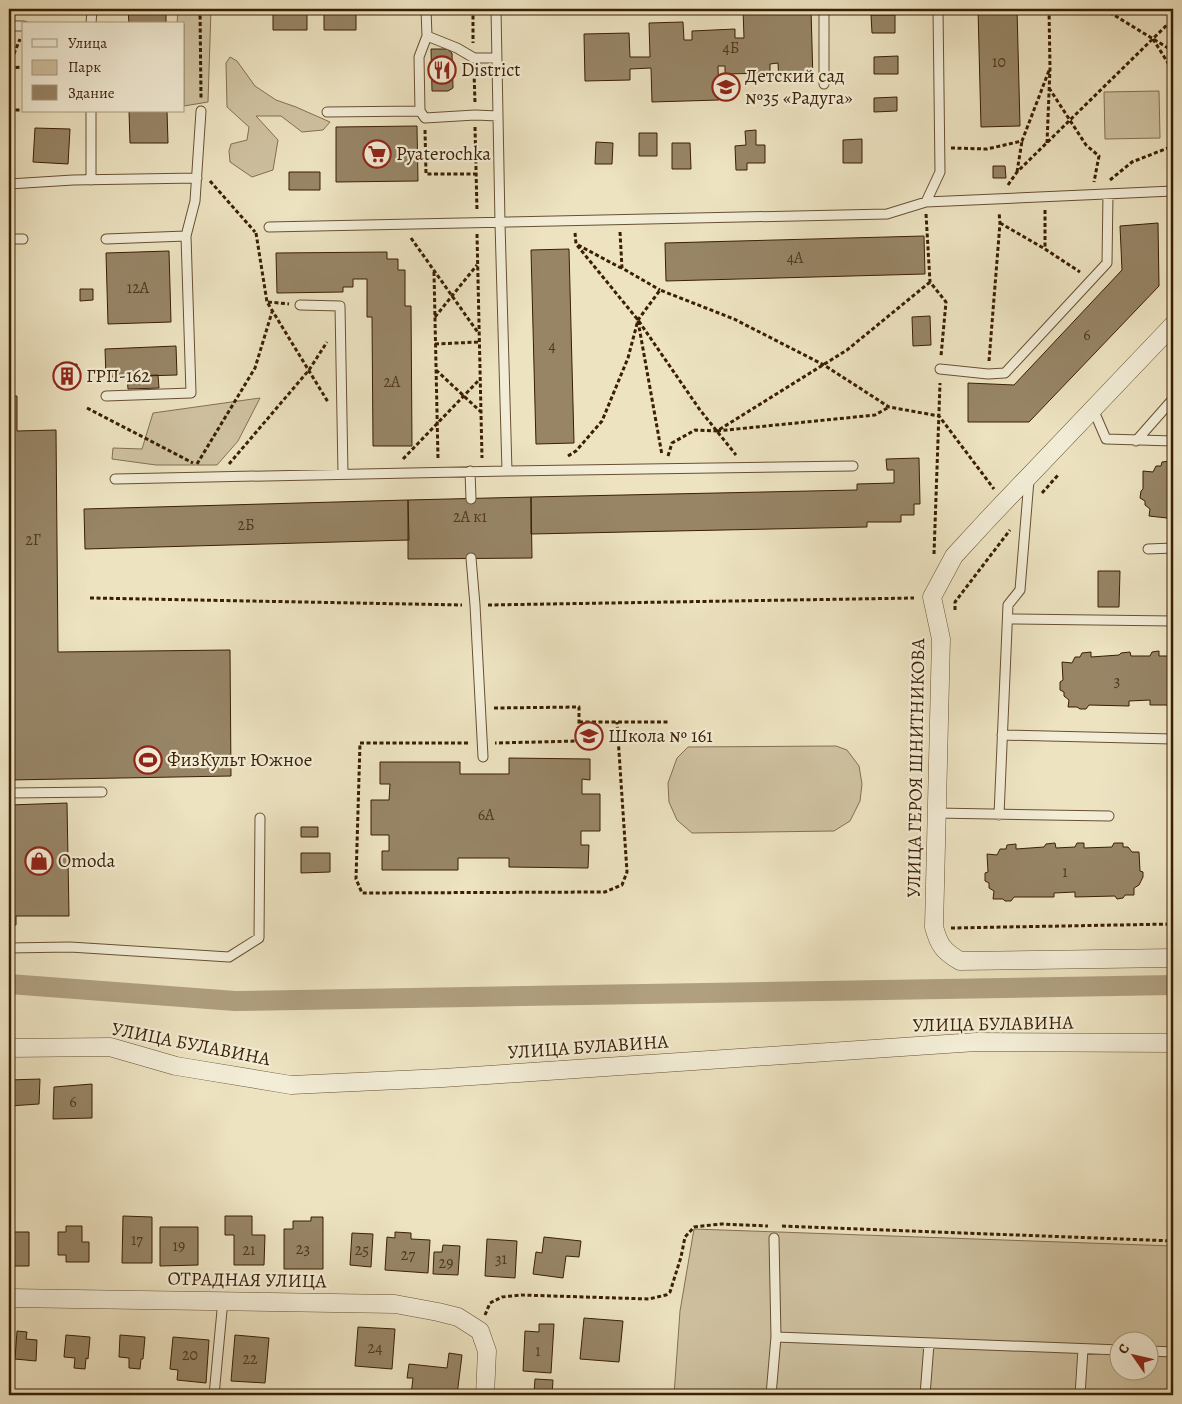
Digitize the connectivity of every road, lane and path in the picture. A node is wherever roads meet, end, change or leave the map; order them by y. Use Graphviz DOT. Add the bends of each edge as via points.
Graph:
graph roads {
  1 [pos="92,9"];
  2 [pos="200,9"];
  3 [pos="426,9"];
  4 [pos="473,9"];
  5 [pos="496,9"];
  6 [pos="824,9"];
  7 [pos="938,9"];
  8 [pos="1049,9"];
  9 [pos="1104,9"];
  10 [pos="1173,19"];
  11 [pos="91,22"];
  12 [pos="9,26"];
  13 [pos="22,26"];
  14 [pos="21,36"];
  15 [pos="427,36"];
  16 [pos="1153,38"];
  17 [pos="1173,51"];
  18 [pos="474,58"];
  19 [pos="497,58"];
  20 [pos="9,67"];
  21 [pos="22,67"];
  22 [pos="1050,68"];
  23 [pos="1173,71"];
  24 [pos="824,84"];
  25 [pos="1049,88"];
  26 [pos="9,110"];
  27 [pos="22,110"];
  28 [pos="201,111"];
  29 [pos="91,112"];
  30 [pos="327,112"];
  31 [pos="422,114"];
  32 [pos="475,115"];
  33 [pos="498,116"];
  34 [pos="1070,120"];
  35 [pos="1022,141"];
  36 [pos="1047,143"];
  37 [pos="1173,146"];
  38 [pos="940,148"];
  39 [pos="198,167"];
  40 [pos="1017,172"];
  41 [pos="476,174"];
  42 [pos="197,178"];
  43 [pos="92,180"];
  44 [pos="9,184"];
  45 [pos="1173,191"];
  46 [pos="1092,194"];
  47 [pos="1108,194"];
  48 [pos="1046,196"];
  49 [pos="998,198"];
  50 [pos="926,202"];
  51 [pos="620,220"];
  52 [pos="575,221"];
  53 [pos="477,223"];
  54 [pos="500,223"];
  55 [pos="1000,223"];
  56 [pos="402,225"];
  57 [pos="269,227"];
  58 [pos="256,233"];
  59 [pos="186,236"];
  60 [pos="9,239"];
  61 [pos="23,239"];
  62 [pos="106,239"];
  63 [pos="576,244"];
  64 [pos="1045,249"];
  65 [pos="478,264"];
  66 [pos="622,268"];
  67 [pos="434,272"];
  68 [pos="1091,280"];
  69 [pos="930,282"];
  70 [pos="660,290"];
  71 [pos="452,297"];
  72 [pos="267,302"];
  73 [pos="300,305"];
  74 [pos="272,311"];
  75 [pos="435,317"];
  76 [pos="638,320"];
  77 [pos="340,323"];
  78 [pos="1173,325"];
  79 [pos="479,334"];
  80 [pos="479,342"];
  81 [pos="435,344"];
  82 [pos="824,365"];
  83 [pos="940,369"];
  84 [pos="308,370"];
  85 [pos="436,370"];
  86 [pos="988,374"];
  87 [pos="480,379"];
  88 [pos="106,396"];
  89 [pos="464,396"];
  90 [pos="1173,399"];
  91 [pos="889,407"];
  92 [pos="87,408"];
  93 [pos="1093,409"];
  94 [pos="481,412"];
  95 [pos="938,416"];
  96 [pos="437,423"];
  97 [pos="342,425"];
  98 [pos="717,431"];
  99 [pos="1136,441"];
  100 [pos="1173,441"];
  101 [pos="196,464"];
  102 [pos="853,466"];
  103 [pos="746,467"];
  104 [pos="664,468"];
  105 [pos="550,470"];
  106 [pos="470,471"];
  107 [pos="482,471"];
  108 [pos="507,471"];
  109 [pos="438,472"];
  110 [pos="1061,472"];
  111 [pos="390,473"];
  112 [pos="343,474"];
  113 [pos="1029,476"];
  114 [pos="188,477"];
  115 [pos="218,477"];
  116 [pos="114,479"];
  117 [pos="471,499"];
  118 [pos="1004,502"];
  119 [pos="1027,508"];
  120 [pos="1173,548"];
  121 [pos="1148,549"];
  122 [pos="934,555"];
  123 [pos="471,558"];
  124 [pos="932,597"];
  125 [pos="90,598"];
  126 [pos="476,605"];
  127 [pos="955,611"];
  128 [pos="1008,619"];
  129 [pos="1173,621"];
  130 [pos="481,709"];
  131 [pos="579,722"];
  132 [pos="617,722"];
  133 [pos="668,722"];
  134 [pos="1002,735"];
  135 [pos="1173,740"];
  136 [pos="482,743"];
  137 [pos="483,756"];
  138 [pos="102,792"];
  139 [pos="9,793"];
  140 [pos="937,813"];
  141 [pos="999,815"];
  142 [pos="1109,816"];
  143 [pos="260,818"];
  144 [pos="1173,924"];
  145 [pos="934,927"];
  146 [pos="9,948"];
  147 [pos="1173,958"];
  148 [pos="1173,1043"];
  149 [pos="9,1048"];
  150 [pos="770,1226"];
  151 [pos="780,1226"];
  152 [pos="774,1238"];
  153 [pos="1173,1241"];
  154 [pos="9,1298"];
  155 [pos="223,1300"];
  156 [pos="480,1331"];
  157 [pos="776,1337"];
  158 [pos="929,1344"];
  159 [pos="1083,1349"];
  160 [pos="1110,1350"];
  161 [pos="1160,1351"];
  162 [pos="1173,1352"];
  163 [pos="214,1395"];
  164 [pos="485,1395"];
  165 [pos="771,1395"];
  166 [pos="925,1395"];
  167 [pos="1080,1395"];
  1 -- 11 [label="lane"];
  2 -- 28 [label="path"];
  3 -- 15 [label="lane"];
  4 -- 18 [label="path"];
  5 -- 19 [label="lane"];
  6 -- 24 [label="lane"];
  7 -- 38 [label="lane"];
  8 -- 22 [label="path"];
  9 -- 16 [label="path"];
  10 -- 16 [label="path"];
  12 -- 13 [label="lane"];
  14 -- 20 [label="path"];
  15 -- 18 [label="lane"];
  15 -- 31 [label="lane" via="419,57"];
  16 -- 17 [label="path"];
  16 -- 23 [label="path"];
  16 -- 34 [label="path"];
  18 -- 19 [label="lane"];
  18 -- 32 [label="path"];
  19 -- 33 [label="lane"];
  20 -- 21 [label="path"];
  22 -- 25 [label="path"];
  22 -- 35 [label="path"];
  25 -- 34 [label="path"];
  25 -- 36 [label="path"];
  26 -- 27 [label="path"];
  28 -- 39 [label="lane"];
  29 -- 43 [label="lane"];
  30 -- 31 [label="lane"];
  31 -- 32 [label="lane"];
  31 -- 41 [label="path" via="426,174"];
  32 -- 33 [label="lane"];
  32 -- 41 [label="path"];
  33 -- 54 [label="lane"];
  34 -- 36 [label="path"];
  34 -- 46 [label="path" via="1086,145 1099,156"];
  35 -- 38 [label="path" via="987,149"];
  35 -- 40 [label="path"];
  36 -- 40 [label="path"];
  37 -- 46 [label="path" via="1132,162"];
  38 -- 50 [label="lane" via="940,172"];
  39 -- 42 [label="lane"];
  39 -- 58 [label="path"];
  40 -- 49 [label="path"];
  41 -- 53 [label="path"];
  42 -- 43 [label="lane"];
  42 -- 59 [label="lane"];
  43 -- 44 [label="lane"];
  45 -- 47 [label="lane"];
  46 -- 47 [label="lane"];
  46 -- 48 [label="lane"];
  47 -- 68 [label="lane" via="1107,263"];
  48 -- 49 [label="lane"];
  48 -- 64 [label="path"];
  49 -- 50 [label="lane"];
  49 -- 55 [label="path"];
  50 -- 51 [label="lane" via="887,214"];
  50 -- 69 [label="path"];
  51 -- 52 [label="lane"];
  51 -- 66 [label="path"];
  52 -- 54 [label="lane"];
  52 -- 63 [label="path"];
  53 -- 54 [label="lane"];
  53 -- 56 [label="lane"];
  53 -- 65 [label="path"];
  54 -- 108 [label="lane"];
  55 -- 64 [label="path"];
  55 -- 86 [label="path"];
  56 -- 57 [label="lane"];
  56 -- 67 [label="path"];
  57 -- 58 [label="path"];
  58 -- 72 [label="path"];
  59 -- 62 [label="lane"];
  59 -- 88 [label="lane" via="191,393"];
  60 -- 61 [label="lane"];
  63 -- 66 [label="path"];
  63 -- 76 [label="path"];
  64 -- 68 [label="path"];
  65 -- 71 [label="path"];
  65 -- 79 [label="path"];
  66 -- 70 [label="path"];
  67 -- 71 [label="path"];
  67 -- 75 [label="path"];
  68 -- 86 [label="lane" via="1005,373"];
  69 -- 82 [label="path"];
  69 -- 83 [label="path" via="946,302"];
  70 -- 76 [label="path"];
  70 -- 82 [label="path" via="734,319"];
  71 -- 75 [label="path"];
  71 -- 79 [label="path"];
  72 -- 73 [label="path"];
  72 -- 74 [label="path"];
  73 -- 77 [label="lane" via="340,306"];
  74 -- 84 [label="path"];
  74 -- 101 [label="path" via="255,368"];
  75 -- 81 [label="path"];
  76 -- 98 [label="path"];
  76 -- 104 [label="path"];
  76 -- 105 [label="path" via="628,358 602,421 576,451"];
  77 -- 84 [label="path"];
  77 -- 97 [label="lane"];
  78 -- 93 [label="street"];
  79 -- 80 [label="path"];
  80 -- 81 [label="path"];
  80 -- 87 [label="path"];
  81 -- 85 [label="path"];
  82 -- 91 [label="path"];
  82 -- 98 [label="path"];
  83 -- 86 [label="lane"];
  83 -- 95 [label="path"];
  84 -- 97 [label="path"];
  84 -- 115 [label="path"];
  85 -- 89 [label="path"];
  85 -- 96 [label="path"];
  87 -- 89 [label="path"];
  87 -- 94 [label="path"];
  89 -- 94 [label="path"];
  89 -- 96 [label="path"];
  90 -- 99 [label="lane"];
  91 -- 95 [label="path"];
  91 -- 98 [label="path" via="875,415"];
  92 -- 101 [label="path"];
  93 -- 99 [label="lane" via="1106,440"];
  93 -- 113 [label="street"];
  94 -- 107 [label="path"];
  95 -- 118 [label="path"];
  95 -- 122 [label="path"];
  96 -- 109 [label="path"];
  96 -- 111 [label="path"];
  97 -- 112 [label="lane"];
  98 -- 103 [label="path"];
  98 -- 104 [label="path" via="695,430 672,443"];
  99 -- 100 [label="lane"];
  101 -- 114 [label="path"];
  101 -- 115 [label="path"];
  102 -- 103 [label="lane"];
  103 -- 104 [label="lane"];
  104 -- 105 [label="lane"];
  105 -- 108 [label="lane"];
  106 -- 107 [label="lane"];
  106 -- 109 [label="lane"];
  106 -- 117 [label="lane"];
  107 -- 108 [label="lane"];
  109 -- 111 [label="lane"];
  110 -- 119 [label="path"];
  111 -- 112 [label="lane"];
  112 -- 115 [label="lane"];
  113 -- 118 [label="street"];
  113 -- 119 [label="lane"];
  114 -- 115 [label="lane"];
  114 -- 116 [label="lane"];
  118 -- 124 [label="street" via="954,556"];
  119 -- 127 [label="path" via="955,602"];
  119 -- 128 [label="lane" via="1020,590 1008,605"];
  120 -- 121 [label="lane"];
  123 -- 126 [label="lane"];
  124 -- 126 [label="path"];
  124 -- 140 [label="street, УЛИЦА ГЕРОЯ ШНИТНИКОВА" via="941,639"];
  125 -- 126 [label="path"];
  126 -- 130 [label="lane"];
  128 -- 129 [label="lane"];
  128 -- 134 [label="lane"];
  130 -- 131 [label="path" via="579,707"];
  130 -- 136 [label="lane"];
  131 -- 132 [label="path"];
  131 -- 136 [label="path" via="579,741"];
  132 -- 133 [label="path"];
  132 -- 136 [label="path" via="628,872 622,885 605,892 362,893 356,879 360,743"];
  134 -- 135 [label="lane"];
  134 -- 141 [label="lane"];
  136 -- 137 [label="lane"];
  138 -- 139 [label="lane"];
  140 -- 141 [label="lane"];
  140 -- 145 [label="street, УЛИЦА ГЕРОЯ ШНИТНИКОВА"];
  141 -- 142 [label="lane"];
  143 -- 146 [label="lane" via="259,938 229,957 70,947"];
  144 -- 145 [label="path"];
  145 -- 147 [label="street, УЛИЦА ГЕРОЯ ШНИТНИКОВА" via="938,942 947,953 960,960"];
  148 -- 149 [label="street, УЛИЦА БУЛАВИНА" via="976,1042 443,1078 290,1085 176,1066 110,1047"];
  150 -- 156 [label="path" via="721,1224 694,1227 684,1237 682,1256 666,1296 649,1299 502,1297 490,1303"];
  151 -- 153 [label="path"];
  152 -- 157 [label="lane"];
  154 -- 155 [label="street, ОТРАДНАЯ УЛИЦА"];
  155 -- 156 [label="street, ОТРАДНАЯ УЛИЦА" via="395,1304 458,1317"];
  155 -- 163 [label="lane"];
  156 -- 164 [label="street" via="486,1351"];
  157 -- 158 [label="lane"];
  157 -- 165 [label="lane"];
  158 -- 159 [label="lane"];
  158 -- 166 [label="lane"];
  159 -- 160 [label="lane"];
  159 -- 167 [label="lane"];
  161 -- 162 [label="lane"];
}
